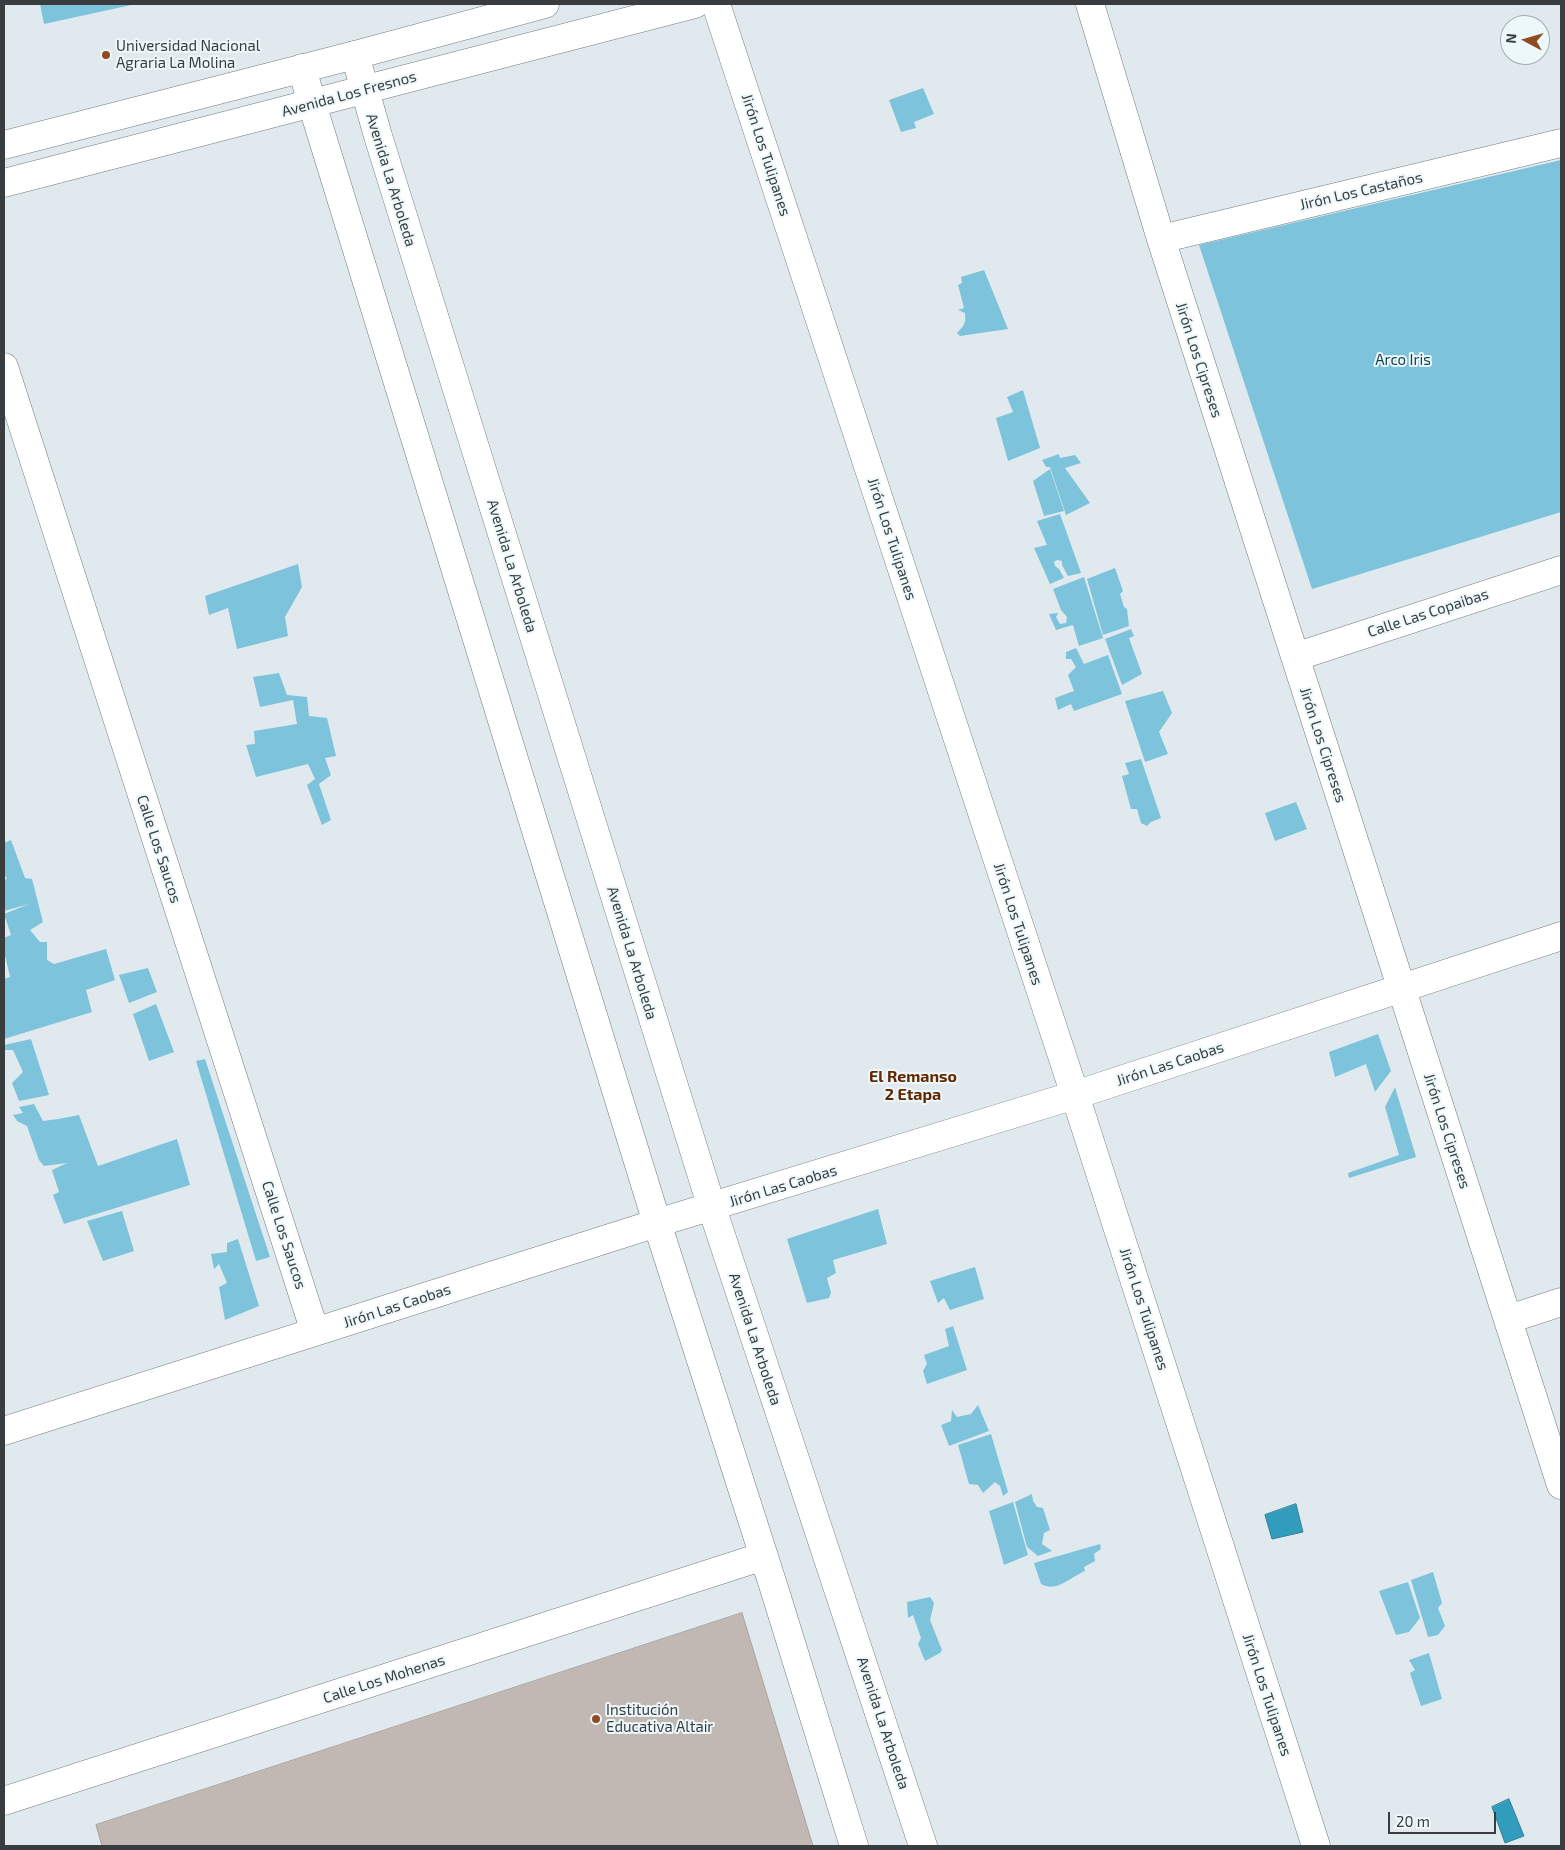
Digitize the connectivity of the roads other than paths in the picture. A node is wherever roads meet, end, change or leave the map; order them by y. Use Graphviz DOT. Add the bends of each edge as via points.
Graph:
graph roads {
  1 [pos="545,4"];
  2 [pos="695,4"];
  3 [pos="716,4"];
  4 [pos="1090,4"];
  5 [pos="355,55"];
  6 [pos="302,68"];
  7 [pos="364,90"];
  8 [pos="312,104"];
  9 [pos="1561,143"];
  10 [pos="4,145"];
  11 [pos="4,183"];
  12 [pos="1161,238"];
  13 [pos="4,367"];
  14 [pos="1561,570"];
  15 [pos="1295,657"];
  16 [pos="1561,936"];
  17 [pos="1401,988"];
  18 [pos="1075,1095"];
  19 [pos="712,1208"];
  20 [pos="657,1223"];
  21 [pos="1561,1302"];
  22 [pos="1509,1319"];
  23 [pos="315,1332"];
  24 [pos="4,1431"];
  25 [pos="1561,1485"];
  26 [pos="764,1556"];
  27 [pos="4,1801"];
  28 [pos="854,1846"];
  29 [pos="923,1846"];
  30 [pos="1316,1846"];
  1 -- 5 [label="street"];
  2 -- 7 [label="street, Avenida Los Fresnos"];
  3 -- 18 [label="street, Jirón Los Tulipanes"];
  4 -- 12 [label="street, Jirón Los Cipreses"];
  5 -- 6 [label="street"];
  5 -- 7 [label="street, Avenida La Arboleda"];
  6 -- 8 [label="street"];
  6 -- 10 [label="street"];
  7 -- 8 [label="street, Avenida Los Fresnos"];
  7 -- 19 [label="street, Avenida La Arboleda"];
  8 -- 11 [label="street, Avenida Los Fresnos"];
  8 -- 20 [label="street"];
  9 -- 12 [label="street, Jirón Los Castaños"];
  12 -- 15 [label="street, Jirón Los Cipreses"];
  13 -- 23 [label="street, Calle Los Saucos"];
  14 -- 15 [label="street, Calle Las Copaibas"];
  15 -- 17 [label="street, Jirón Los Cipreses"];
  16 -- 17 [label="street, Jirón Las Caobas"];
  17 -- 18 [label="street, Jirón Las Caobas"];
  17 -- 22 [label="street, Jirón Los Cipreses"];
  18 -- 19 [label="street, Jirón Las Caobas"];
  18 -- 30 [label="street, Jirón Los Tulipanes"];
  19 -- 20 [label="street, Jirón Las Caobas"];
  19 -- 29 [label="street, Avenida La Arboleda"];
  20 -- 23 [label="street, Jirón Las Caobas"];
  20 -- 26 [label="street"];
  21 -- 22 [label="street"];
  22 -- 25 [label="street, Jirón Los Cipreses"];
  23 -- 24 [label="street, Jirón Las Caobas"];
  26 -- 27 [label="street, Calle Los Mohenas"];
  26 -- 28 [label="street"];
}
